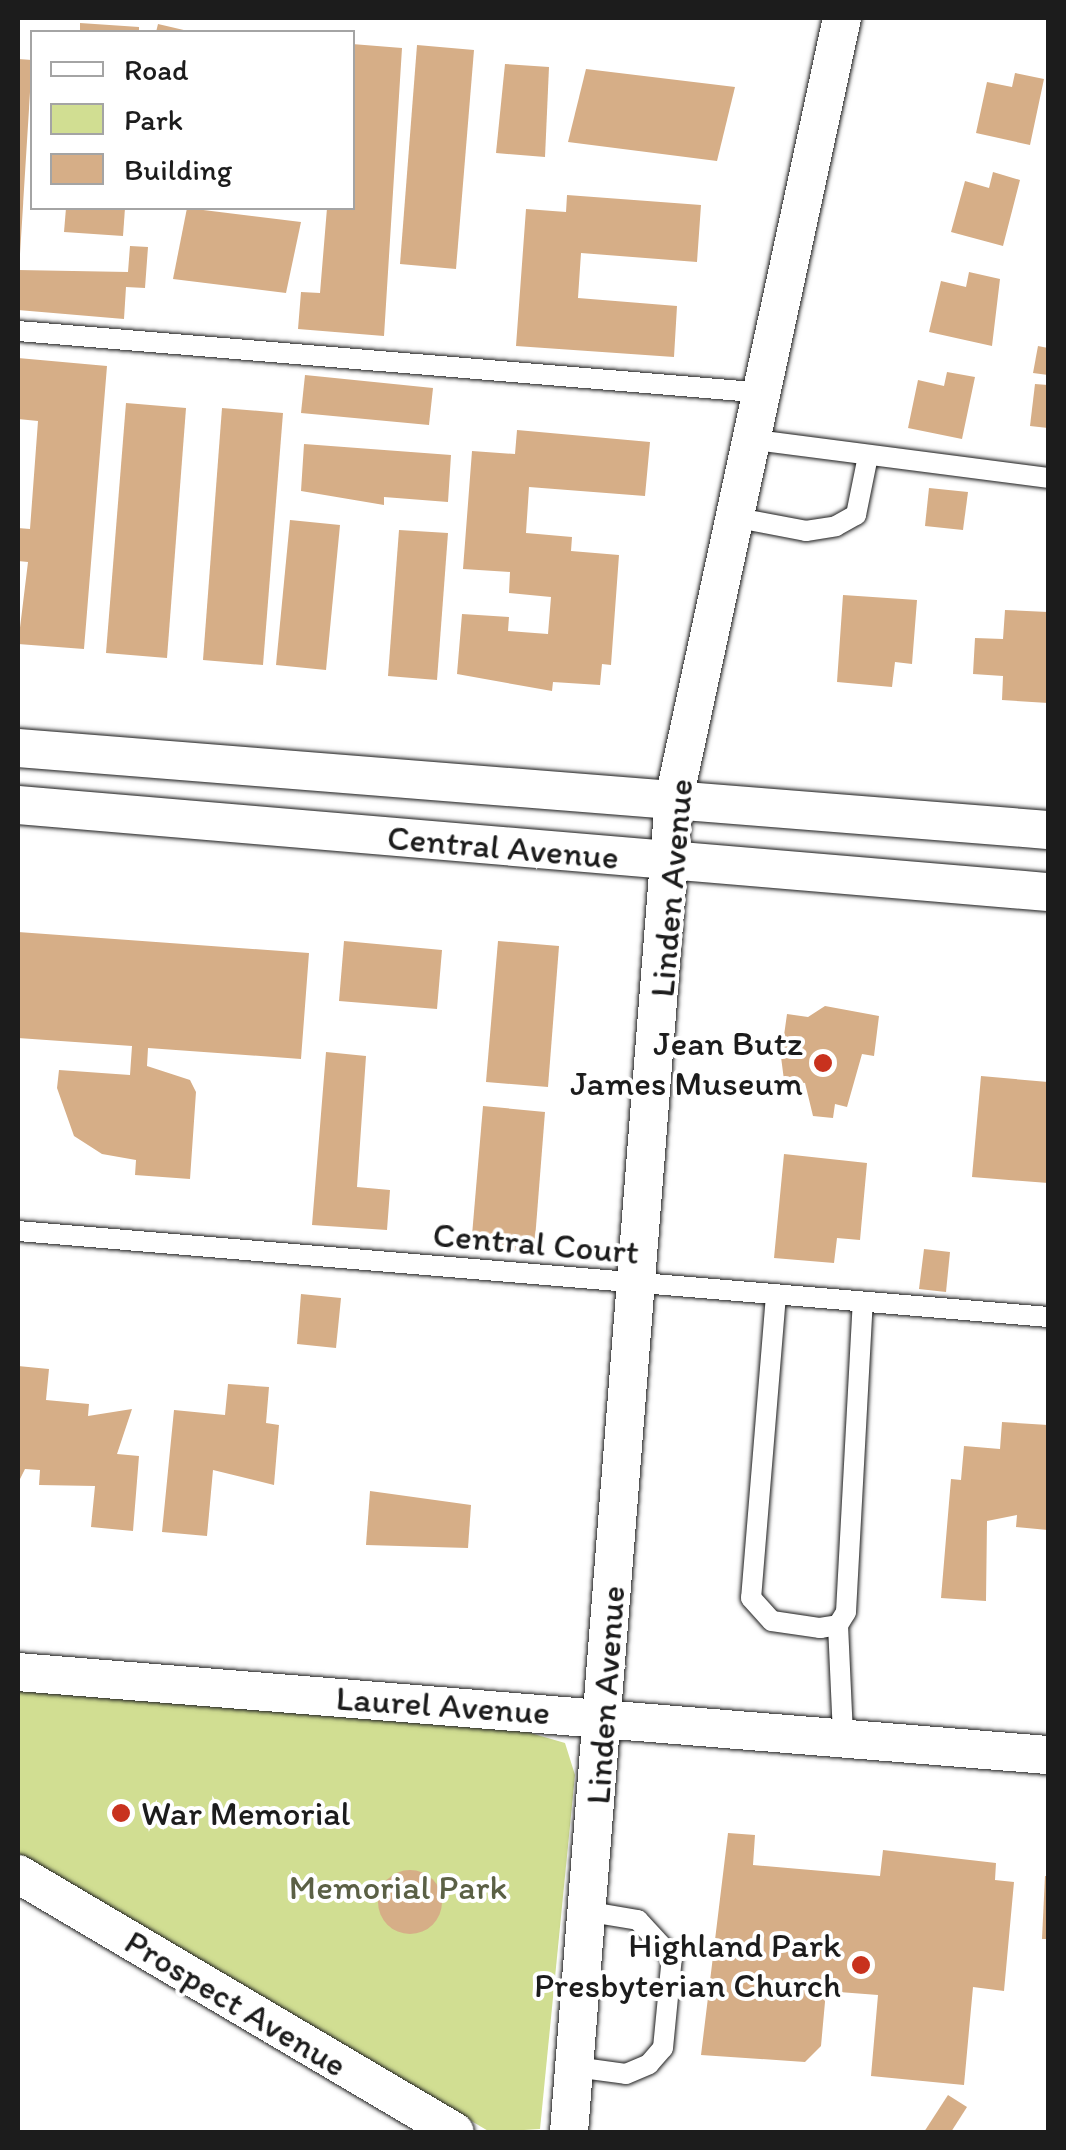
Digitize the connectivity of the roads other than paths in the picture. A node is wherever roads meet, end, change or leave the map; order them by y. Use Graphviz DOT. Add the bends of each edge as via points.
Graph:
graph roads {
  1 [pos="842,18"];
  2 [pos="18,331"];
  3 [pos="766,393"];
  4 [pos="756,440"];
  5 [pos="867,461"];
  6 [pos="1048,478"];
  7 [pos="738,518"];
  8 [pos="18,748"];
  9 [pos="674,799"];
  10 [pos="18,805"];
  11 [pos="1048,830"];
  12 [pos="672,862"];
  13 [pos="1048,892"];
  14 [pos="18,1231"];
  15 [pos="639,1284"];
  16 [pos="776,1295"];
  17 [pos="862,1302"];
  18 [pos="1048,1318"];
  19 [pos="838,1625"];
  20 [pos="18,1672"];
  21 [pos="602,1717"];
  22 [pos="843,1738"];
  23 [pos="1048,1754"];
  24 [pos="18,1874"];
  25 [pos="590,1912"];
  26 [pos="575,2066"];
  27 [pos="455,2132"];
  28 [pos="569,2132"];
  1 -- 3 [label="street, Linden Avenue"];
  2 -- 3 [label="lane"];
  3 -- 4 [label="street, Linden Avenue"];
  4 -- 5 [label="lane"];
  4 -- 7 [label="street, Linden Avenue"];
  5 -- 6 [label="lane"];
  5 -- 7 [label="lane" via="856,516 836,526 806,531"];
  7 -- 9 [label="street, Linden Avenue"];
  8 -- 9 [label="street, Central Avenue"];
  9 -- 11 [label="street, Central Avenue"];
  9 -- 12 [label="street, Linden Avenue"];
  10 -- 12 [label="street, Central Avenue"];
  12 -- 13 [label="street, Central Avenue"];
  12 -- 15 [label="street, Linden Avenue"];
  14 -- 15 [label="lane, Central Court"];
  15 -- 16 [label="lane, Central Court"];
  15 -- 21 [label="street, Linden Avenue"];
  16 -- 17 [label="lane, Central Court"];
  16 -- 19 [label="lane" via="750,1598 772,1621"];
  17 -- 18 [label="lane, Central Court"];
  17 -- 19 [label="lane" via="846,1612"];
  19 -- 22 [label="lane"];
  20 -- 21 [label="street, Laurel Avenue"];
  21 -- 22 [label="street, Laurel Avenue"];
  21 -- 25 [label="street, Linden Avenue"];
  22 -- 23 [label="street, Laurel Avenue"];
  24 -- 27 [label="street, Prospect Avenue"];
  25 -- 26 [label="street, Linden Avenue"];
  25 -- 26 [label="lane" via="638,1920 672,1957 663,2048 649,2064 626,2074"];
  26 -- 28 [label="street, Linden Avenue"];
}
